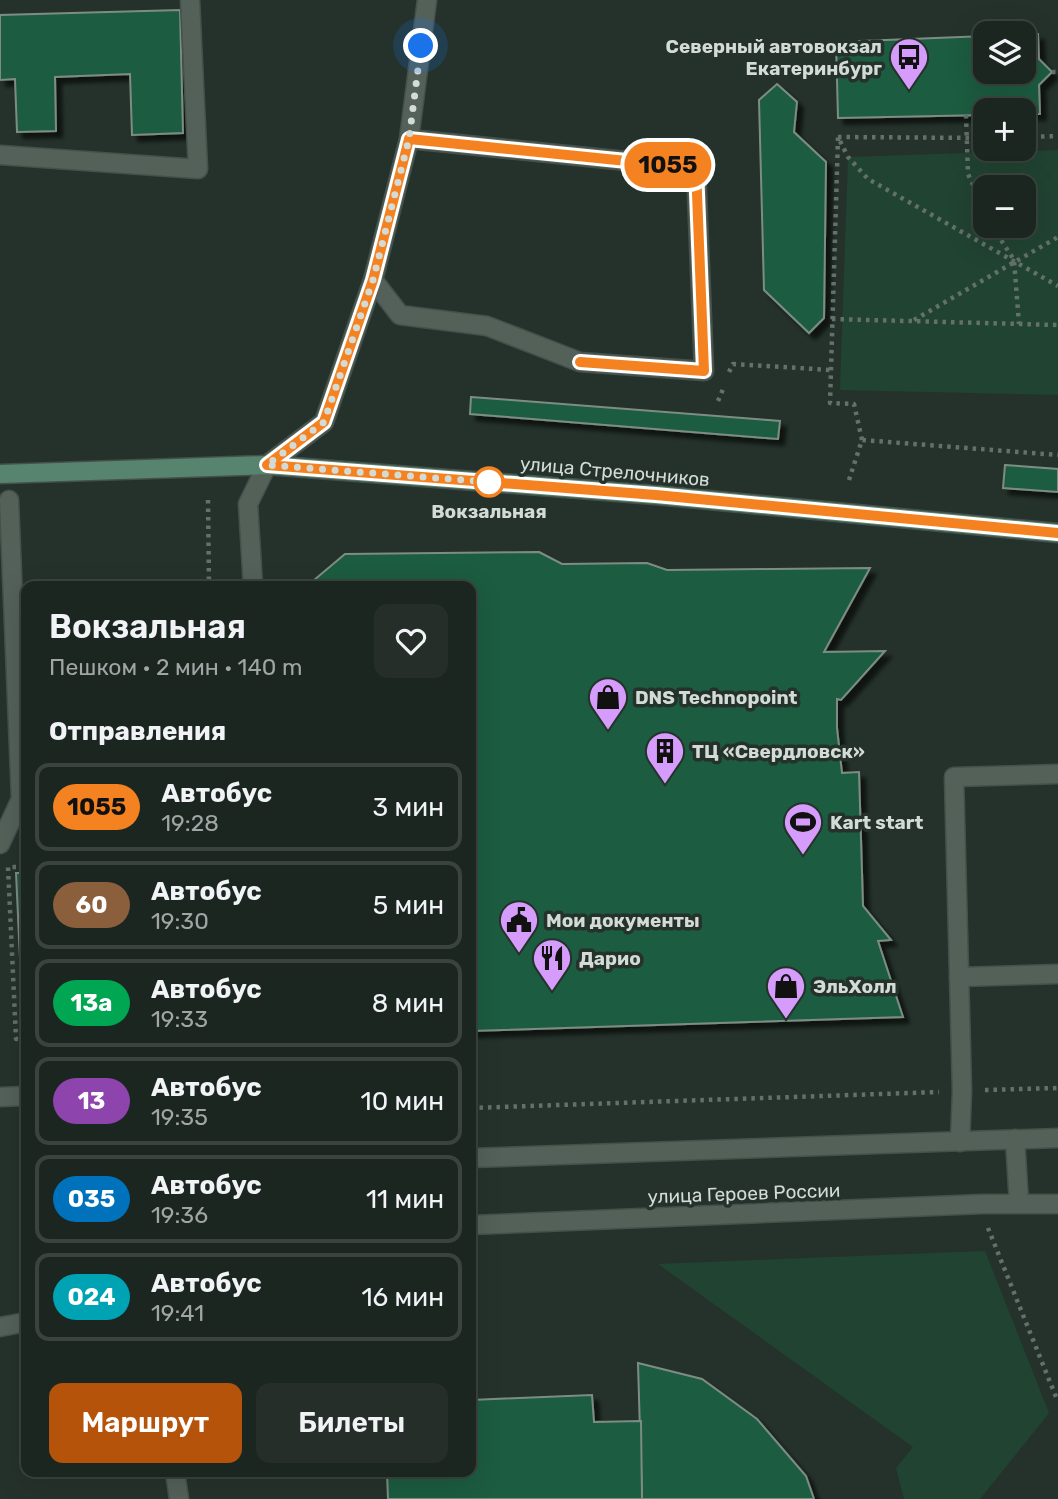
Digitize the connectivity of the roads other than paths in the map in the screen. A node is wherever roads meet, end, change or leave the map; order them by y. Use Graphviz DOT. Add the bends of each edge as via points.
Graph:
graph roads {
  1 [pos="190,0"];
  2 [pos="427,0"];
  3 [pos="409,139"];
  4 [pos="0,155"];
  5 [pos="373,280"];
  6 [pos="267,465"];
  7 [pos="0,474"];
  8 [pos="9,500"];
  9 [pos="1058,533"];
  10 [pos="253,581"];
  11 [pos="1058,774"];
  12 [pos="0,845"];
  13 [pos="1058,974"];
  14 [pos="959,977"];
  15 [pos="21,1096"];
  16 [pos="0,1097"];
  17 [pos="1058,1138"];
  18 [pos="1015,1139"];
  19 [pos="960,1142"];
  20 [pos="476,1158"];
  21 [pos="1019,1203"];
  22 [pos="1058,1204"];
  23 [pos="476,1225"];
  24 [pos="21,1323"];
  25 [pos="0,1327"];
  26 [pos="176,1477"];
  27 [pos="179,1499"];
  1 -- 4 [label="street" via="198,169"];
  2 -- 3 [label="street"];
  3 -- 5 [label="street"];
  3 -- 5 [label="street" via="696,168 704,371 580,362 487,326 400,315"];
  5 -- 6 [label="street" via="324,422"];
  6 -- 7 [label="main road, улица Стрелочников"];
  6 -- 9 [label="main road, улица Стрелочников"];
  6 -- 10 [label="street" via="248,504"];
  8 -- 12 [label="street" via="21,799"];
  11 -- 14 [label="street" via="954,777"];
  13 -- 14 [label="street"];
  14 -- 19 [label="street"];
  15 -- 16 [label="street"];
  17 -- 18 [label="street"];
  18 -- 19 [label="street"];
  18 -- 21 [label="street"];
  19 -- 20 [label="street"];
  21 -- 22 [label="street, улица Героев России"];
  21 -- 23 [label="street, улица Героев России"];
  24 -- 25 [label="street"];
  26 -- 27 [label="street"];
}
